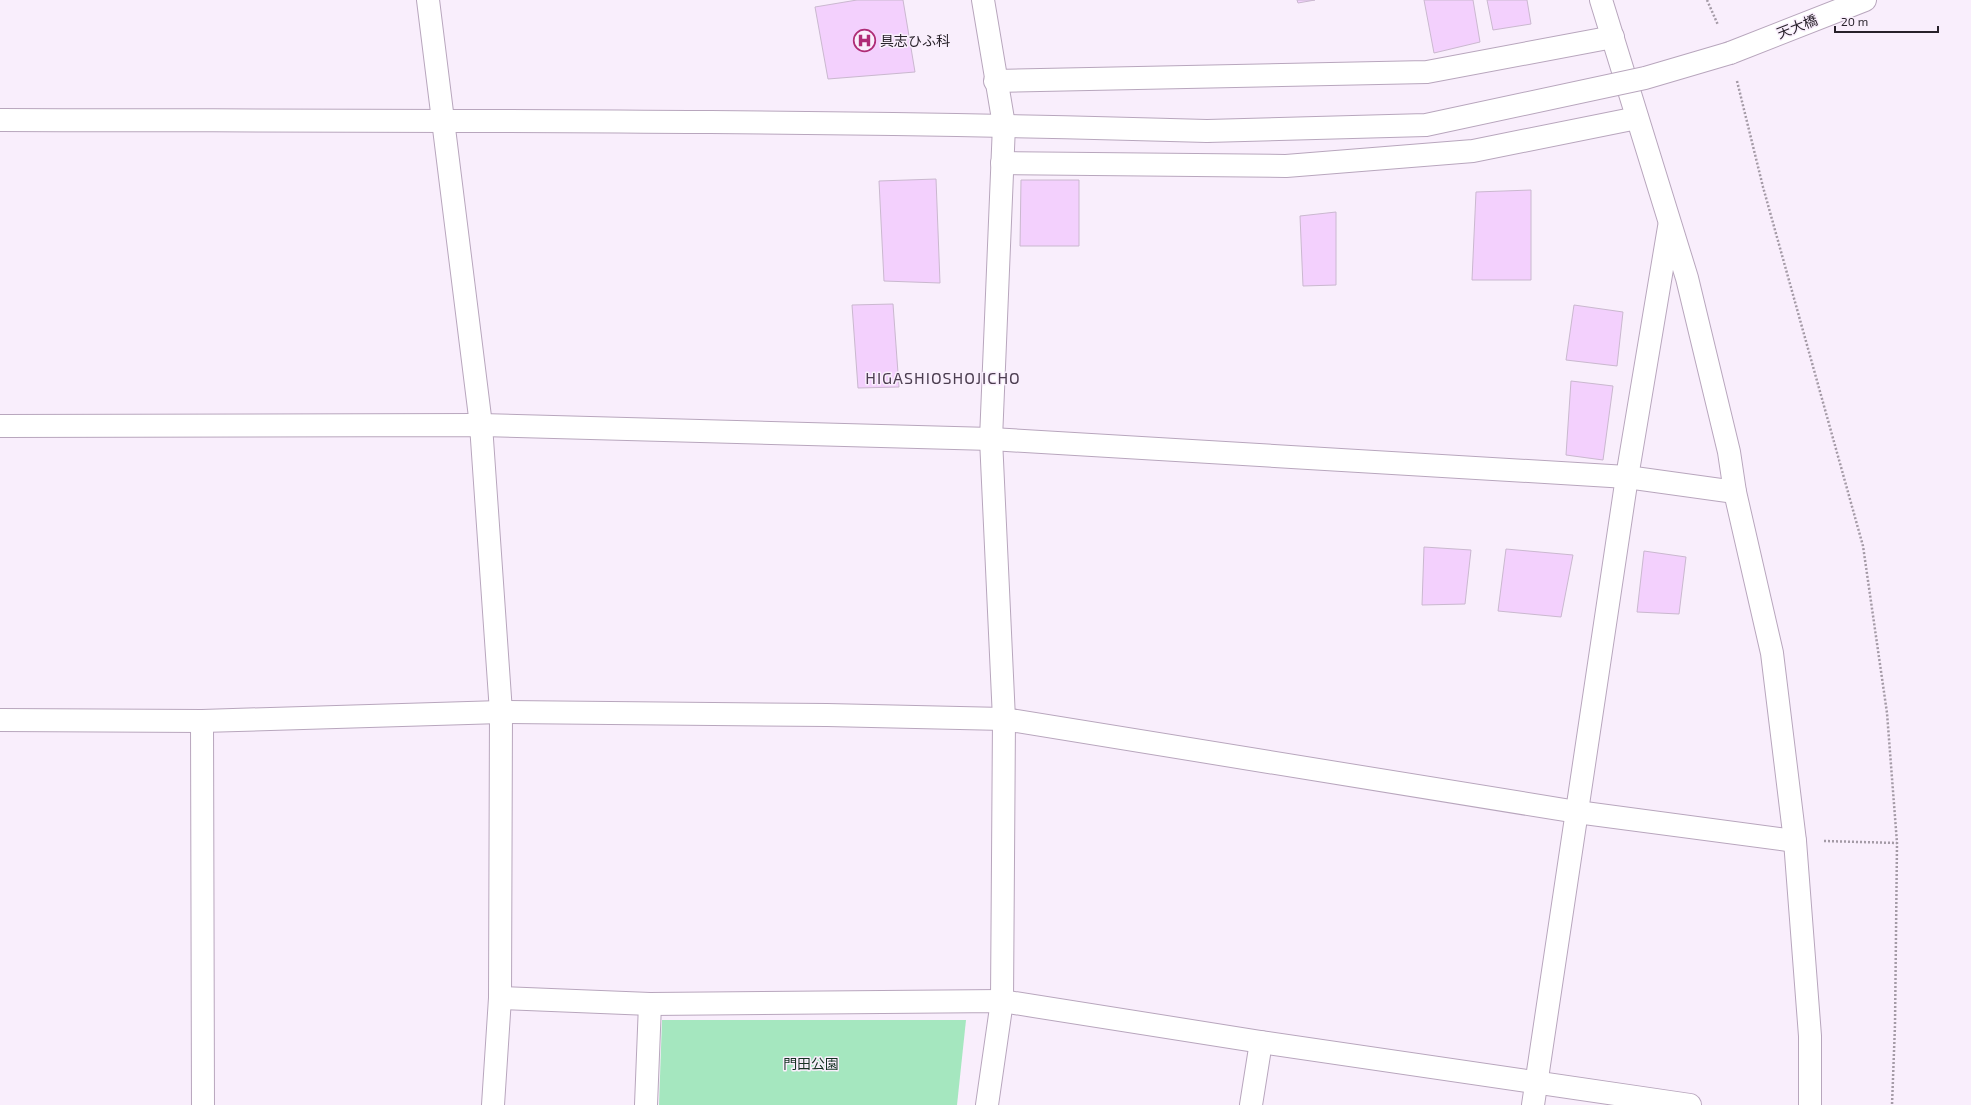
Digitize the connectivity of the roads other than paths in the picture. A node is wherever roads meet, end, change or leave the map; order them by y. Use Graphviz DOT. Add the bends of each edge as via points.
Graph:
graph roads {
  1 [pos="428,0"];
  2 [pos="983,0"];
  3 [pos="1602,0"];
  4 [pos="1865,0"];
  5 [pos="1613,37"];
  6 [pos="995,81"];
  7 [pos="1637,118"];
  8 [pos="0,120"];
  9 [pos="444,121"];
  10 [pos="1004,125"];
  11 [pos="1002,163"];
  12 [pos="1670,224"];
  13 [pos="481,425"];
  14 [pos="0,426"];
  15 [pos="991,439"];
  16 [pos="1627,477"];
  17 [pos="1736,492"];
  18 [pos="501,712"];
  19 [pos="1004,718"];
  20 [pos="0,720"];
  21 [pos="202,721"];
  22 [pos="1576,812"];
  23 [pos="1795,841"];
  24 [pos="500,998"];
  25 [pos="1002,1001"];
  26 [pos="650,1004"];
  27 [pos="1261,1042"];
  28 [pos="1537,1082"];
  29 [pos="203,1105"];
  30 [pos="493,1105"];
  31 [pos="646,1105"];
  32 [pos="987,1105"];
  33 [pos="1251,1105"];
  34 [pos="1533,1105"];
  35 [pos="1690,1105"];
  36 [pos="1810,1105"];
  1 -- 9 [label="street"];
  2 -- 6 [label="street"];
  3 -- 5 [label="street"];
  4 -- 10 [label="street, 天大橋, bridge" via="1730,53 1644,78 1426,125 1207,131"];
  5 -- 6 [label="street" via="1427,72"];
  5 -- 7 [label="street"];
  6 -- 10 [label="street"];
  7 -- 11 [label="street" via="1473,151 1286,166"];
  7 -- 12 [label="street"];
  8 -- 9 [label="street, 天大橋"];
  9 -- 10 [label="street, 天大橋"];
  9 -- 13 [label="street"];
  10 -- 11 [label="street"];
  11 -- 15 [label="street"];
  12 -- 16 [label="street"];
  12 -- 17 [label="street" via="1687,278 1729,452"];
  13 -- 14 [label="street"];
  13 -- 15 [label="street"];
  13 -- 18 [label="street"];
  15 -- 16 [label="street"];
  15 -- 19 [label="street"];
  16 -- 17 [label="street"];
  16 -- 22 [label="street"];
  17 -- 23 [label="street" via="1772,653"];
  18 -- 19 [label="street"];
  18 -- 21 [label="street"];
  18 -- 24 [label="street"];
  19 -- 22 [label="street"];
  19 -- 25 [label="street"];
  20 -- 21 [label="street"];
  21 -- 29 [label="street"];
  22 -- 23 [label="street"];
  22 -- 28 [label="street"];
  23 -- 36 [label="street" via="1810,1036"];
  24 -- 26 [label="street"];
  24 -- 30 [label="street"];
  25 -- 26 [label="street"];
  25 -- 27 [label="street"];
  25 -- 32 [label="street"];
  26 -- 31 [label="street"];
  27 -- 28 [label="street"];
  27 -- 33 [label="street"];
  28 -- 34 [label="street"];
  28 -- 35 [label="street"];
}
